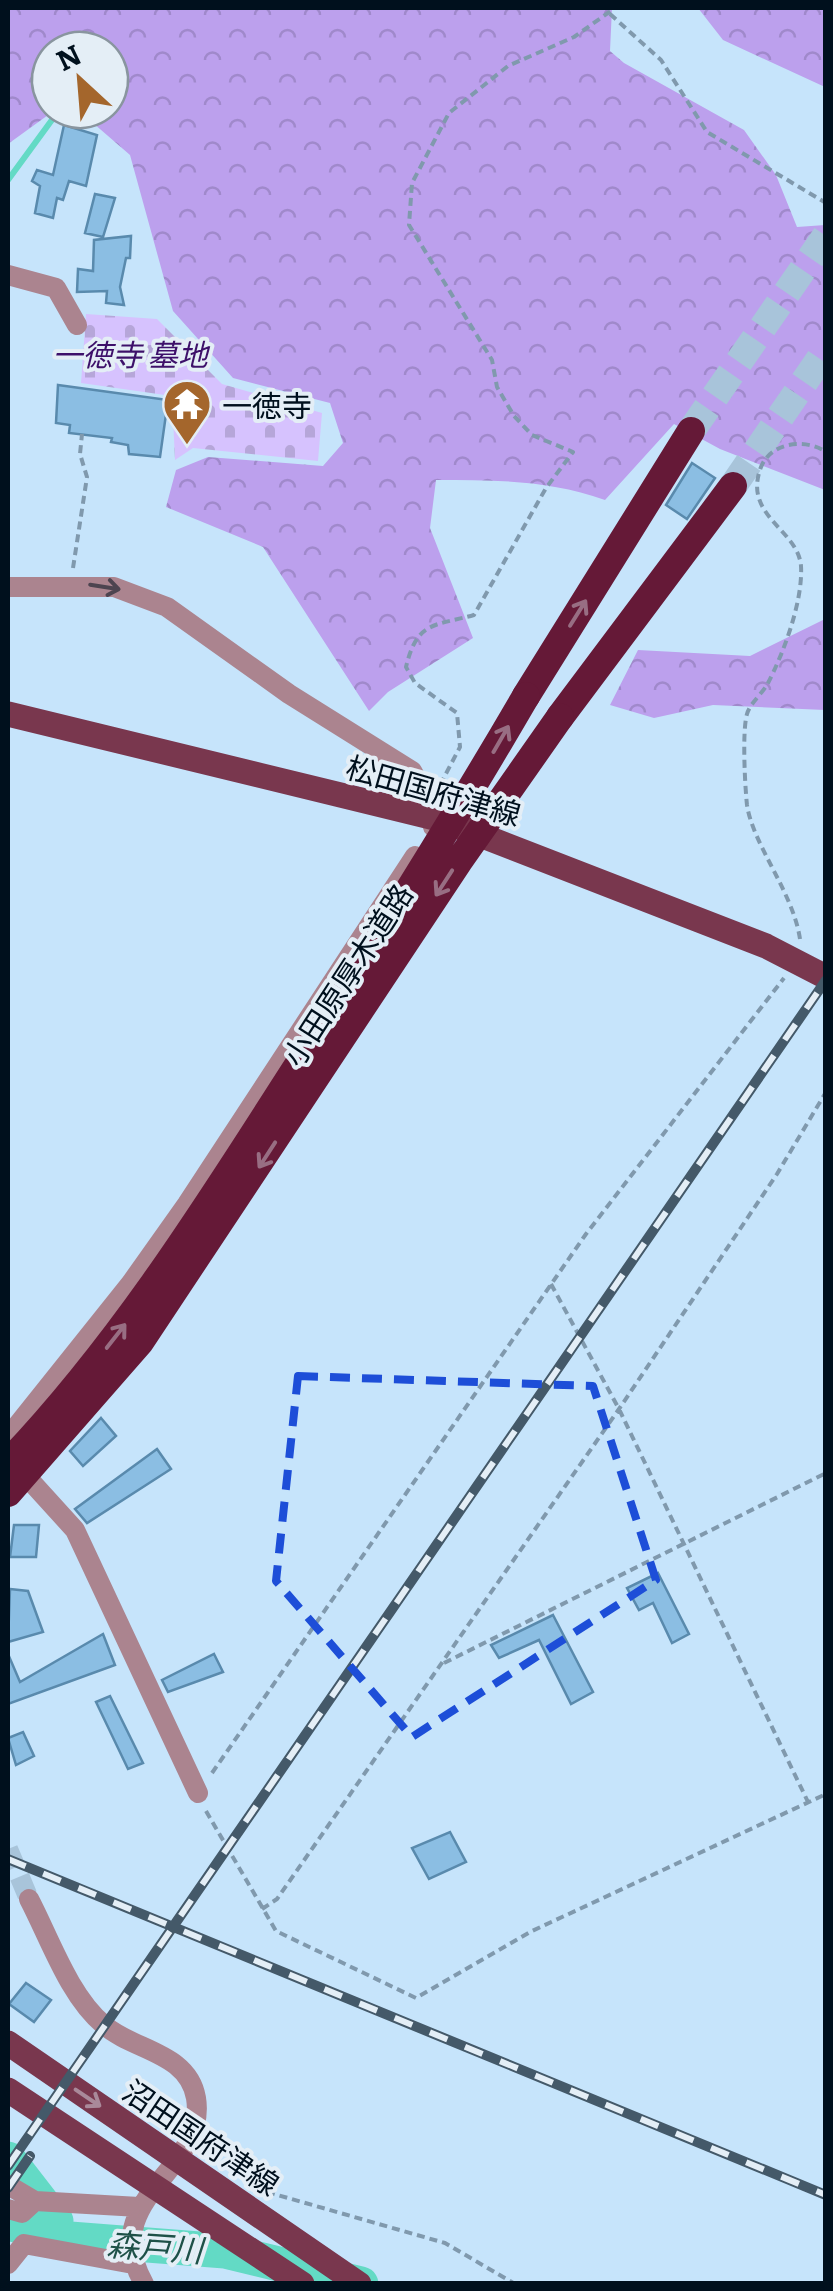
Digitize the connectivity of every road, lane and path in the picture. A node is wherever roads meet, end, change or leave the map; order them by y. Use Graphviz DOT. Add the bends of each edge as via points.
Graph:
graph roads {
  1 [pos="615,8"];
  2 [pos="610,14"];
  3 [pos="826,203"];
  4 [pos="8,275"];
  5 [pos="77,325"];
  6 [pos="690,431"];
  7 [pos="82,434"];
  8 [pos="826,452"];
  9 [pos="733,486"];
  10 [pos="70,584"];
  11 [pos="8,586"];
  12 [pos="8,714"];
  13 [pos="438,819"];
  14 [pos="798,961"];
  15 [pos="826,977"];
  16 [pos="826,1092"];
  17 [pos="552,1284"];
  18 [pos="618,1409"];
  19 [pos="8,1437"];
  20 [pos="8,1459"];
  21 [pos="826,1473"];
  22 [pos="8,1493"];
  23 [pos="681,1545"];
  24 [pos="440,1666"];
  25 [pos="198,1793"];
  26 [pos="826,1794"];
  27 [pos="808,1802"];
  28 [pos="29,1899"];
  29 [pos="262,1909"];
  30 [pos="8,2043"];
  31 [pos="8,2090"];
  32 [pos="175,2157"];
  33 [pos="158,2184"];
  34 [pos="8,2185"];
  35 [pos="267,2192"];
  36 [pos="34,2201"];
  37 [pos="139,2206"];
  38 [pos="8,2209"];
  39 [pos="8,2264"];
  40 [pos="132,2264"];
  41 [pos="144,2284"];
  42 [pos="302,2284"];
  43 [pos="359,2284"];
  44 [pos="515,2284"];
  1 -- 2 [label="path"];
  2 -- 3 [label="path" via="661,60 707,132"];
  2 -- 13 [label="path" via="508,66 449,113 412,183 409,225 492,360 497,387 514,416 532,435 573,452 474,614 428,625 412,643 406,666 415,683 457,713 460,747 436,792"];
  4 -- 5 [label="street" via="56,288"];
  20 -- 6 [label="highway, 小田原厚木道路, one-way, bridge" via="122,1329 204,1212 437,849"];
  7 -- 10 [label="path" via="86,477"];
  8 -- 14 [label="path" via="790,444 768,455 758,492 767,518 798,550 801,569 779,654 747,714 747,807 793,910 802,950"];
  9 -- 22 [label="highway, 小田原厚木道路, one-way, bridge" via="459,861 140,1342"];
  10 -- 11 [label="street"];
  10 -- 13 [label="street, one-way" via="114,587 189,621 412,771"];
  12 -- 13 [label="main road, 松田国府津線"];
  13 -- 14 [label="main road, 松田国府津線"];
  13 -- 19 [label="street" via="187,1204"];
  14 -- 15 [label="main road, 松田国府津線"];
  14 -- 17 [label="path"];
  16 -- 18 [label="path"];
  17 -- 18 [label="path"];
  17 -- 25 [label="path"];
  18 -- 23 [label="path"];
  18 -- 24 [label="path"];
  20 -- 25 [label="street" via="75,1530"];
  21 -- 23 [label="path"];
  23 -- 24 [label="path"];
  23 -- 27 [label="path"];
  24 -- 29 [label="path" via="277,1899"];
  25 -- 29 [label="path"];
  26 -- 27 [label="path"];
  27 -- 29 [label="path" via="530,1932 416,1998 276,1932"];
  28 -- 32 [label="street" via="100,2022 174,2062 190,2081 196,2121"];
  30 -- 32 [label="main road, 沼田国府津線, one-way"];
  31 -- 33 [label="main road"];
  32 -- 33 [label="street"];
  32 -- 43 [label="main road, 沼田国府津線"];
  33 -- 37 [label="street"];
  33 -- 42 [label="main road"];
  34 -- 36 [label="street"];
  35 -- 44 [label="path" via="445,2243"];
  36 -- 37 [label="street"];
  36 -- 38 [label="street" via="22,2212"];
  37 -- 40 [label="street" via="130,2235"];
  39 -- 40 [label="street" via="24,2244"];
  40 -- 41 [label="street"];
}
